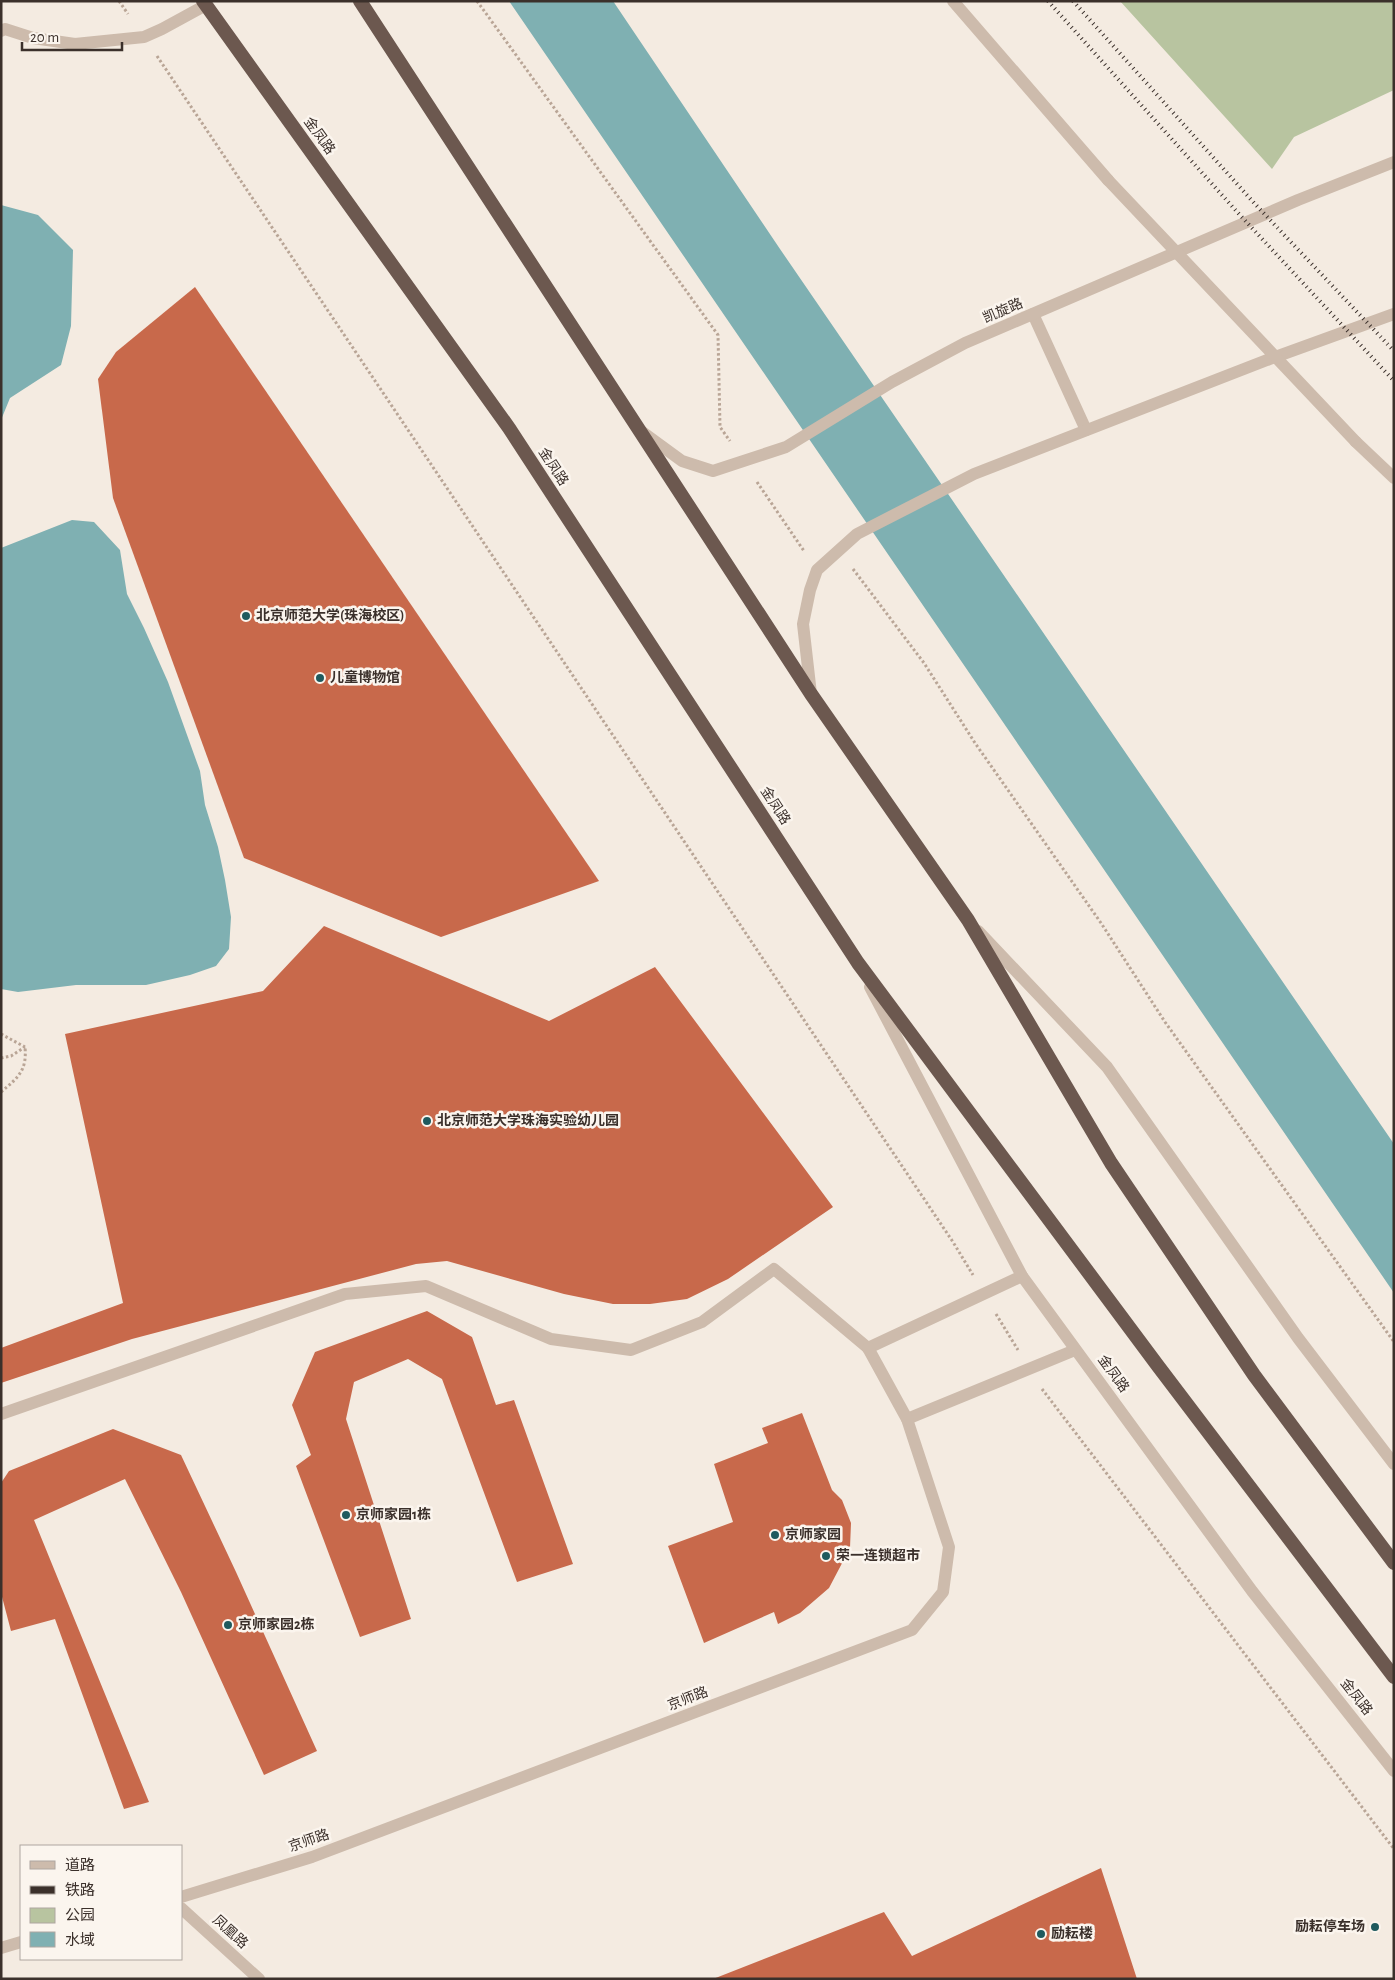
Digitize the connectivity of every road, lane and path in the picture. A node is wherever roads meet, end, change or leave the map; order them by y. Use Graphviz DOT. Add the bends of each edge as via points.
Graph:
graph roads {
  1 [pos="360,1"];
  2 [pos="477,1"];
  3 [pos="953,1"];
  4 [pos="205,3"];
  5 [pos="2,28"];
  6 [pos="171,77"];
  7 [pos="1394,162"];
  8 [pos="1033,314"];
  9 [pos="1394,314"];
  10 [pos="638,429"];
  11 [pos="1086,430"];
  12 [pos="743,461"];
  13 [pos="1394,478"];
  14 [pos="817,570"];
  15 [pos="811,694"];
  16 [pos="968,920"];
  17 [pos="858,963"];
  18 [pos="1,1034"];
  19 [pos="25,1047"];
  20 [pos="1,1058"];
  21 [pos="1,1092"];
  22 [pos="953,1242"];
  23 [pos="1022,1276"];
  24 [pos="1394,1342"];
  25 [pos="868,1348"];
  26 [pos="1075,1350"];
  27 [pos="1040,1387"];
  28 [pos="1,1414"];
  29 [pos="907,1419"];
  30 [pos="1394,1464"];
  31 [pos="1394,1563"];
  32 [pos="1394,1677"];
  33 [pos="1394,1771"];
  34 [pos="1394,1850"];
  35 [pos="182,1897"];
  36 [pos="182,1909"];
  37 [pos="20,1942"];
  38 [pos="1,1948"];
  39 [pos="259,1979"];
  1 -- 10 [label="highway"];
  2 -- 12 [label="path" via="718,335 720,427"];
  3 -- 13 [label="street, bridge" via="1108,180"];
  4 -- 5 [label="street" via="144,37 75,44 33,38"];
  4 -- 17 [label="highway, 金凤路" via="509,428"];
  6 -- 22 [label="path"];
  7 -- 8 [label="street, 凯旋路"];
  8 -- 11 [label="street"];
  8 -- 12 [label="street, 凯旋路" via="965,343 892,382 786,447"];
  9 -- 11 [label="street"];
  10 -- 12 [label="street, 凯旋路" via="682,460 713,471"];
  10 -- 15 [label="highway"];
  11 -- 14 [label="street" via="974,474 857,534"];
  12 -- 14 [label="path"];
  14 -- 15 [label="street" via="803,624"];
  14 -- 24 [label="path" via="854,568 924,663 974,743 1085,900 1165,1022"];
  15 -- 16 [label="highway"];
  16 -- 30 [label="street" via="1107,1066 1298,1338"];
  16 -- 31 [label="highway" via="1111,1163 1254,1376"];
  17 -- 23 [label="street, 金凤路"];
  17 -- 32 [label="highway, 金凤路"];
  18 -- 19 [label="path"];
  19 -- 20 [label="path"];
  19 -- 21 [label="path" via="26,1062 18,1076"];
  23 -- 25 [label="street"];
  23 -- 26 [label="street, 金凤路"];
  25 -- 28 [label="street" via="774,1269 702,1322 631,1350 552,1339 426,1286 345,1294"];
  25 -- 29 [label="street, 京师路"];
  26 -- 29 [label="street"];
  26 -- 33 [label="street, 金凤路" via="1252,1591"];
  27 -- 34 [label="path"];
  29 -- 35 [label="street, 京师路" via="949,1547 943,1592 912,1630 312,1857"];
  36 -- 39 [label="street, 凤凰路"];
  37 -- 38 [label="street"];
}
